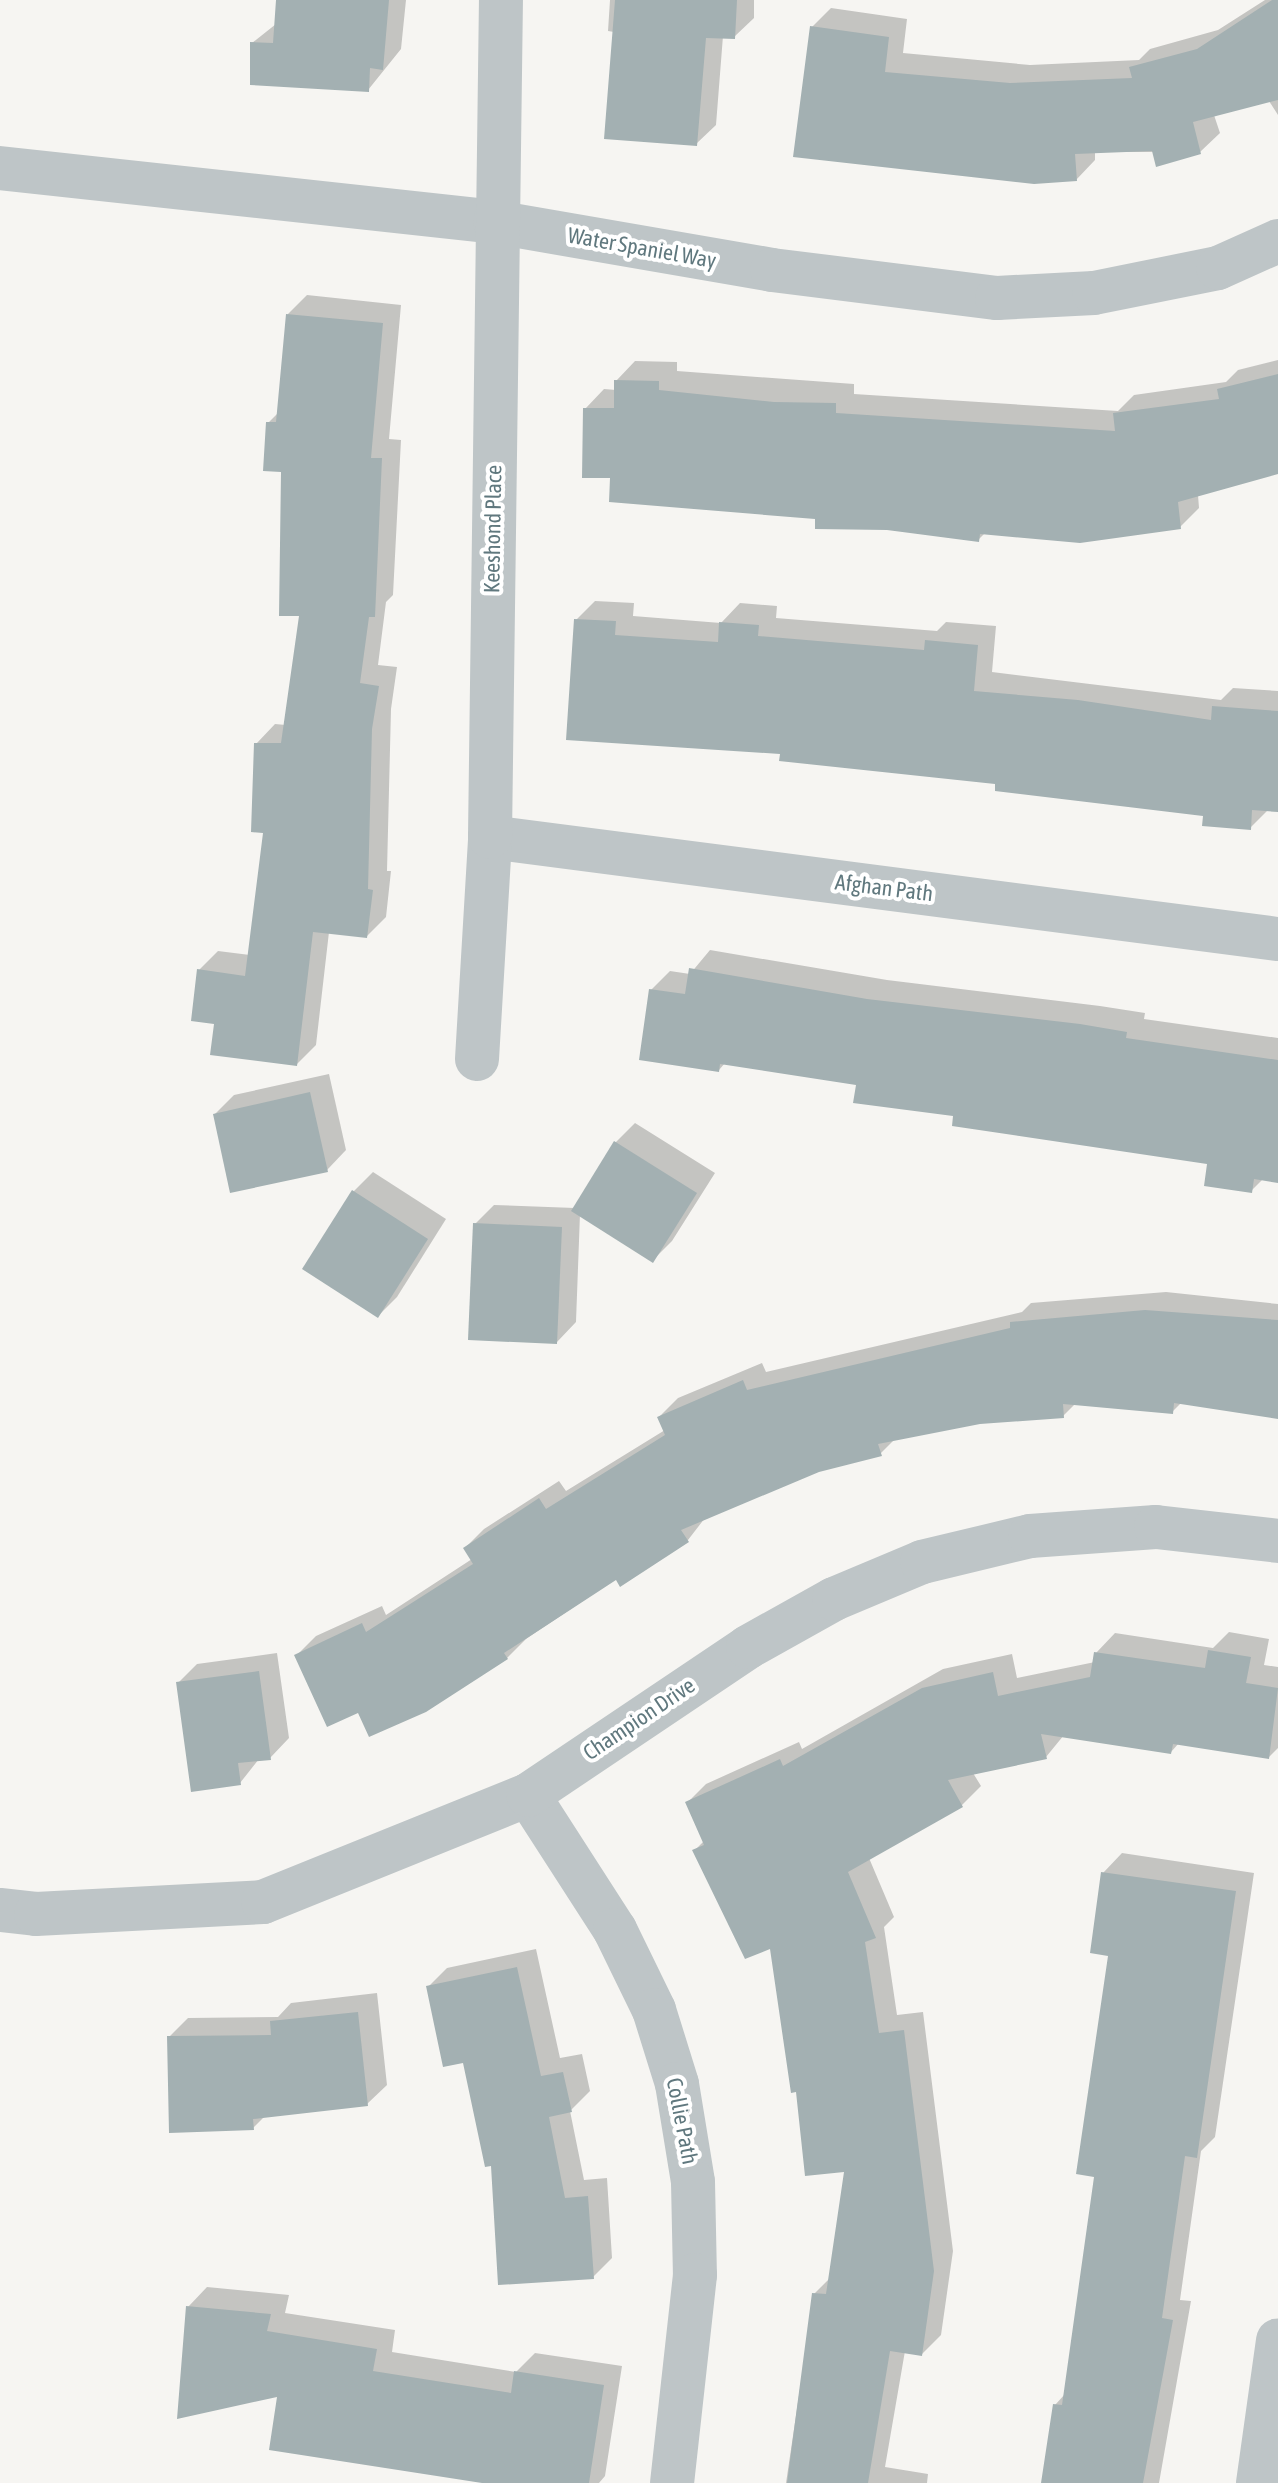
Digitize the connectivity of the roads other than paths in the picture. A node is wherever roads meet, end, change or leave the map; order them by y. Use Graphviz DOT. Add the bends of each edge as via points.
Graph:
graph roads {
  1 [pos="501,0"];
  2 [pos="0,168"];
  3 [pos="495,222"];
  4 [pos="1278,241"];
  5 [pos="490,837"];
  6 [pos="1278,939"];
  7 [pos="477,1059"];
  8 [pos="1278,1541"];
  9 [pos="528,1795"];
  10 [pos="0,1910"];
  11 [pos="1278,2340"];
  12 [pos="672,2483"];
  13 [pos="1258,2483"];
  1 -- 3 [label="street, Keeshond Place"];
  2 -- 3 [label="street, Water Spaniel Way"];
  3 -- 4 [label="street, Water Spaniel Way" via="772,270 997,298 1094,293 1218,268"];
  3 -- 5 [label="street, Keeshond Place"];
  5 -- 6 [label="street, Afghan Path"];
  5 -- 7 [label="street, Keeshond Place"];
  8 -- 9 [label="street, Champion Drive" via="1156,1527 1030,1536 922,1562 834,1599 748,1647"];
  9 -- 10 [label="street, Champion Drive" via="263,1902 36,1914"];
  9 -- 12 [label="street, Collie Path" via="615,1930 654,2010 677,2084 693,2182 695,2275"];
  11 -- 13 [label="street"];
}
